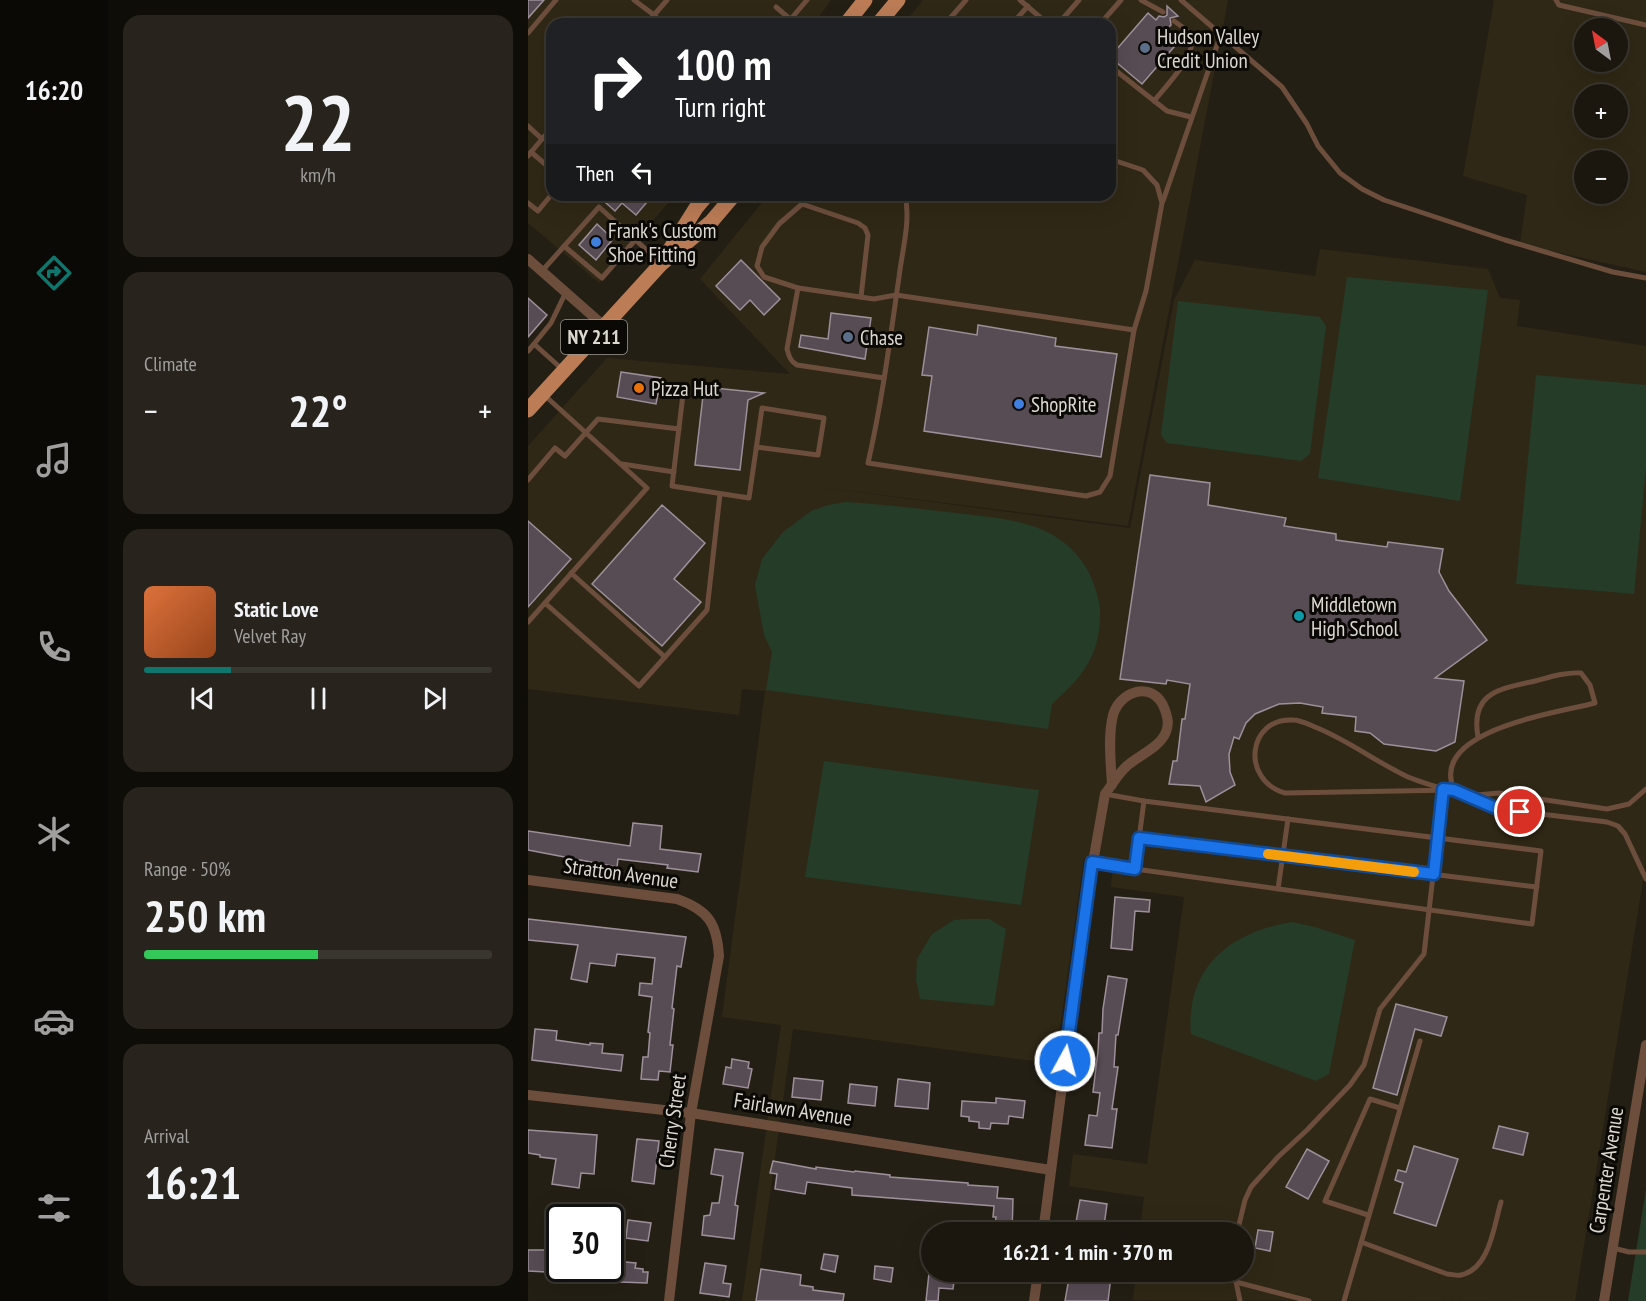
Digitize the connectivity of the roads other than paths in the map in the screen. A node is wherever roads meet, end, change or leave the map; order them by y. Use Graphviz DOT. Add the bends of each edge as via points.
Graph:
graph roads {
  1 [pos="556,0"];
  2 [pos="634,0"];
  3 [pos="667,0"];
  4 [pos="807,0"];
  5 [pos="865,0"];
  6 [pos="898,0"];
  7 [pos="966,0"];
  8 [pos="1020,0"];
  9 [pos="1079,0"];
  10 [pos="1121,0"];
  11 [pos="1140,0"];
  12 [pos="1181,0"];
  13 [pos="1556,0"];
  14 [pos="1028,6"];
  15 [pos="776,8"];
  16 [pos="1163,12"];
  17 [pos="654,15"];
  18 [pos="651,18"];
  19 [pos="657,18"];
  20 [pos="788,18"];
  21 [pos="796,18"];
  22 [pos="851,18"];
  23 [pos="883,18"];
  24 [pos="950,18"];
  25 [pos="1017,18"];
  26 [pos="1041,18"];
  27 [pos="1063,18"];
  28 [pos="1105,18"];
  29 [pos="1174,21"];
  30 [pos="1646,25"];
  31 [pos="528,33"];
  32 [pos="1221,34"];
  33 [pos="1116,71"];
  34 [pos="1154,101"];
  35 [pos="1191,117"];
  36 [pos="528,126"];
  37 [pos="546,135"];
  38 [pos="542,139"];
  39 [pos="530,154"];
  40 [pos="1116,161"];
  41 [pos="546,166"];
  42 [pos="547,201"];
  43 [pos="702,201"];
  44 [pos="729,201"];
  45 [pos="907,201"];
  46 [pos="528,202"];
  47 [pos="1162,203"];
  48 [pos="636,239"];
  49 [pos="564,246"];
  50 [pos="528,259"];
  51 [pos="661,264"];
  52 [pos="542,271"];
  53 [pos="1646,278"];
  54 [pos="798,288"];
  55 [pos="566,292"];
  56 [pos="896,295"];
  57 [pos="861,297"];
  58 [pos="604,326"];
  59 [pos="1134,330"];
  60 [pos="534,344"];
  61 [pos="528,351"];
  62 [pos="564,371"];
  63 [pos="884,378"];
  64 [pos="684,386"];
  65 [pos="543,394"];
  66 [pos="528,410"];
  67 [pos="679,429"];
  68 [pos="585,432"];
  69 [pos="756,447"];
  70 [pos="621,464"];
  71 [pos="674,472"];
  72 [pos="528,480"];
  73 [pos="720,494"];
  74 [pos="571,573"];
  75 [pos="545,603"];
  76 [pos="528,622"];
  77 [pos="665,657"];
  78 [pos="1478,737"];
  79 [pos="1109,789"];
  80 [pos="1443,789"];
  81 [pos="1646,789"];
  82 [pos="1454,790"];
  83 [pos="1466,796"];
  84 [pos="1144,801"];
  85 [pos="1607,809"];
  86 [pos="1288,819"];
  87 [pos="1607,822"];
  88 [pos="1139,838"];
  89 [pos="1437,838"];
  90 [pos="1284,856"];
  91 [pos="1092,862"];
  92 [pos="1135,869"];
  93 [pos="1434,874"];
  94 [pos="1646,879"];
  95 [pos="528,880"];
  96 [pos="1536,887"];
  97 [pos="1278,889"];
  98 [pos="1429,910"];
  99 [pos="718,947"];
  100 [pos="1420,1041"];
  101 [pos="1646,1045"];
  102 [pos="528,1095"];
  103 [pos="1400,1108"];
  104 [pos="691,1113"];
  105 [pos="1051,1170"];
  106 [pos="1501,1202"];
  107 [pos="1368,1215"];
  108 [pos="1044,1222"];
  109 [pos="1239,1222"];
  110 [pos="1361,1242"];
  111 [pos="1613,1248"];
  112 [pos="1646,1252"];
  113 [pos="1037,1282"];
  114 [pos="1236,1282"];
  115 [pos="669,1301"];
  116 [pos="1035,1301"];
  117 [pos="1240,1301"];
  118 [pos="1309,1301"];
  119 [pos="1344,1301"];
  120 [pos="1604,1301"];
  1 -- 31 [label="lane"];
  2 -- 17 [label="lane"];
  3 -- 17 [label="lane"];
  4 -- 21 [label="lane"];
  5 -- 22 [label="main road"];
  6 -- 23 [label="main road"];
  7 -- 24 [label="lane"];
  8 -- 14 [label="lane"];
  9 -- 27 [label="lane"];
  10 -- 28 [label="lane"];
  11 -- 16 [label="lane"];
  12 -- 32 [label="lane"];
  13 -- 30 [label="lane" via="1559,5"];
  14 -- 25 [label="lane"];
  14 -- 26 [label="lane"];
  15 -- 20 [label="lane"];
  17 -- 18 [label="lane"];
  17 -- 19 [label="lane"];
  29 -- 34 [label="lane" via="1190,34 1192,45 1188,57"];
  32 -- 35 [label="lane"];
  32 -- 53 [label="lane" via="1282,87 1318,146 1340,173 1362,189 1494,236 1613,272"];
  33 -- 34 [label="lane"];
  34 -- 35 [label="lane" via="1167,111"];
  35 -- 47 [label="lane"];
  36 -- 38 [label="lane"];
  37 -- 38 [label="lane"];
  38 -- 39 [label="lane"];
  39 -- 41 [label="lane"];
  40 -- 47 [label="lane" via="1143,170 1157,185"];
  42 -- 46 [label="lane" via="538,212"];
  43 -- 51 [label="main road, NY 211"];
  44 -- 51 [label="main road, NY 211" via="711,222"];
  45 -- 56 [label="lane"];
  47 -- 59 [label="lane" via="1146,291"];
  48 -- 49 [label="lane" via="599,207"];
  48 -- 49 [label="lane" via="602,279"];
  48 -- 51 [label="lane"];
  49 -- 52 [label="lane"];
  50 -- 52 [label="street"];
  51 -- 58 [label="main road, NY 211"];
  52 -- 55 [label="street"];
  54 -- 57 [label="lane"];
  54 -- 57 [label="lane" via="764,277 757,266 762,247 779,224 802,204 865,228 868,235"];
  54 -- 63 [label="lane" via="787,349 793,363"];
  55 -- 58 [label="street"];
  55 -- 60 [label="lane"];
  56 -- 57 [label="lane"];
  56 -- 59 [label="lane"];
  56 -- 63 [label="lane"];
  58 -- 62 [label="main road, NY 211"];
  59 -- 63 [label="lane" via="1110,476 1100,492 1086,496 868,463"];
  60 -- 61 [label="lane"];
  60 -- 62 [label="lane"];
  62 -- 65 [label="main road, NY 211"];
  64 -- 67 [label="lane"];
  65 -- 66 [label="main road, NY 211"];
  65 -- 68 [label="lane"];
  67 -- 68 [label="lane" via="598,419"];
  67 -- 71 [label="lane"];
  68 -- 70 [label="lane"];
  68 -- 72 [label="lane" via="564,456 555,448"];
  69 -- 69 [label="lane" via="762,408 824,418 818,455"];
  69 -- 73 [label="lane" via="749,498"];
  70 -- 71 [label="lane"];
  70 -- 74 [label="lane" via="647,488"];
  71 -- 73 [label="lane" via="672,486"];
  73 -- 77 [label="lane" via="706,610"];
  74 -- 75 [label="lane"];
  74 -- 77 [label="lane"];
  75 -- 76 [label="lane"];
  75 -- 77 [label="lane" via="639,686"];
  78 -- 78 [label="lane" via="1501,727 1594,704 1590,685 1581,673 1568,672 1496,690 1478,709"];
  78 -- 82 [label="lane" via="1451,764"];
  79 -- 79 [label="street" via="1126,766 1165,735 1169,723 1154,694 1139,690 1121,699 1112,719"];
  79 -- 84 [label="lane"];
  79 -- 91 [label="street"];
  80 -- 80 [label="lane" via="1408,777 1330,733 1297,720 1281,721 1267,729 1255,750 1259,774 1270,786 1285,793"];
  80 -- 82 [label="lane"];
  80 -- 89 [label="lane"];
  81 -- 85 [label="lane" via="1629,804"];
  82 -- 83 [label="lane"];
  83 -- 85 [label="lane" via="1499,793"];
  83 -- 87 [label="lane" via="1498,809"];
  84 -- 86 [label="lane"];
  84 -- 88 [label="lane"];
  85 -- 87 [label="lane"];
  86 -- 89 [label="lane"];
  86 -- 90 [label="lane"];
  87 -- 94 [label="lane" via="1625,834"];
  88 -- 90 [label="lane"];
  88 -- 92 [label="lane"];
  89 -- 93 [label="lane"];
  89 -- 96 [label="lane" via="1541,850"];
  90 -- 93 [label="lane"];
  90 -- 97 [label="lane"];
  91 -- 92 [label="lane"];
  91 -- 105 [label="street"];
  92 -- 97 [label="lane"];
  93 -- 96 [label="lane"];
  93 -- 98 [label="lane"];
  95 -- 99 [label="street, Stratton Avenue" via="677,899 698,906 711,922"];
  96 -- 98 [label="lane" via="1532,924"];
  97 -- 98 [label="lane"];
  98 -- 109 [label="lane" via="1424,954 1380,1009 1364,1065 1350,1085 1251,1187"];
  99 -- 104 [label="street, Cherry Street"];
  100 -- 103 [label="lane"];
  101 -- 111 [label="street, Carpenter Avenue"];
  102 -- 104 [label="street, Fairlawn Avenue"];
  103 -- 107 [label="lane"];
  103 -- 107 [label="lane" via="1370,1099 1325,1201"];
  104 -- 105 [label="street, Fairlawn Avenue"];
  104 -- 115 [label="street, Cherry Street"];
  105 -- 108 [label="street"];
  106 -- 110 [label="lane" via="1481,1262 1461,1275 1447,1274"];
  107 -- 110 [label="lane"];
  110 -- 119 [label="lane"];
  111 -- 112 [label="lane"];
  111 -- 120 [label="street, Carpenter Avenue"];
  113 -- 116 [label="street"];
  114 -- 117 [label="lane"];
  114 -- 118 [label="lane"];
}
